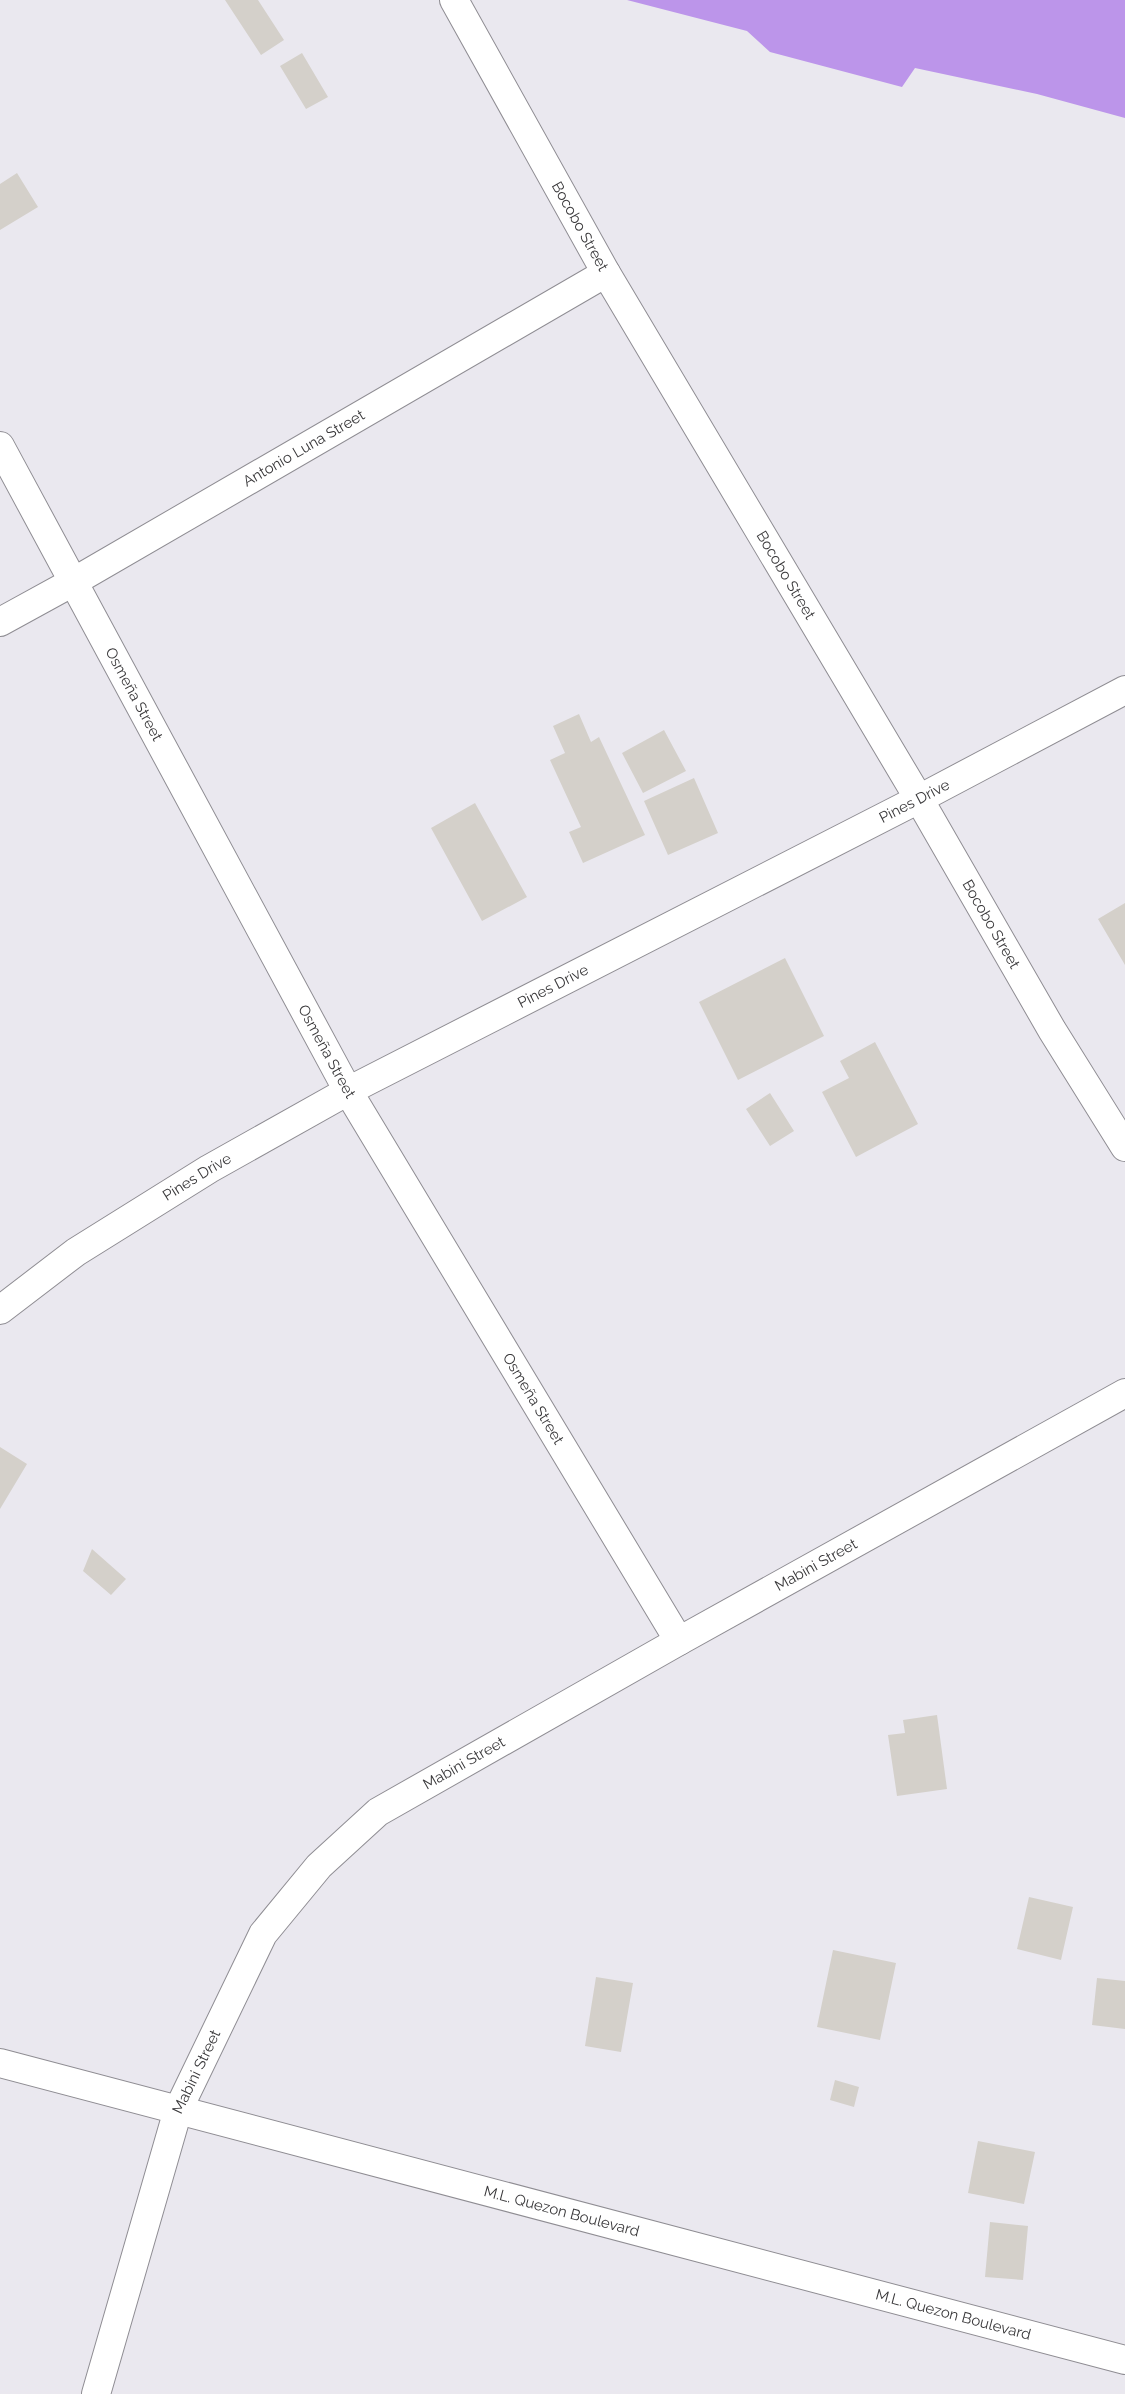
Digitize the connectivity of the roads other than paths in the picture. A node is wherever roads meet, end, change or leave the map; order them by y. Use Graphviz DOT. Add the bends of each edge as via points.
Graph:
graph roads {
  1 [pos="454,0"];
  2 [pos="606,273"];
  3 [pos="0,446"];
  4 [pos="74,582"];
  5 [pos="0,622"];
  6 [pos="1125,690"];
  7 [pos="919,799"];
  8 [pos="348,1091"];
  9 [pos="1125,1147"];
  10 [pos="0,1310"];
  11 [pos="1125,1394"];
  12 [pos="679,1641"];
  13 [pos="0,2063"];
  14 [pos="178,2110"];
  15 [pos="1125,2360"];
  16 [pos="96,2394"];
  1 -- 2 [label="street, Bocobo Street"];
  2 -- 4 [label="street, Antonio Luna Street"];
  2 -- 7 [label="street, Bocobo Street"];
  3 -- 4 [label="street, Osmeña Street"];
  4 -- 5 [label="street, Antonio Luna Street"];
  4 -- 8 [label="street, Osmeña Street"];
  6 -- 7 [label="street, Pines Drive"];
  7 -- 8 [label="street, Pines Drive"];
  7 -- 9 [label="street, Bocobo Street" via="1052,1030"];
  8 -- 10 [label="street, Pines Drive" via="208,1169 93,1241"];
  8 -- 12 [label="street, Osmeña Street"];
  11 -- 12 [label="street, Mabini Street"];
  12 -- 14 [label="street, Mabini Street" via="378,1812 319,1866 263,1934"];
  13 -- 14 [label="street, M.L. Quezon Boulevard"];
  14 -- 15 [label="street, M.L. Quezon Boulevard"];
  14 -- 16 [label="street, Mabini Street"];
}
